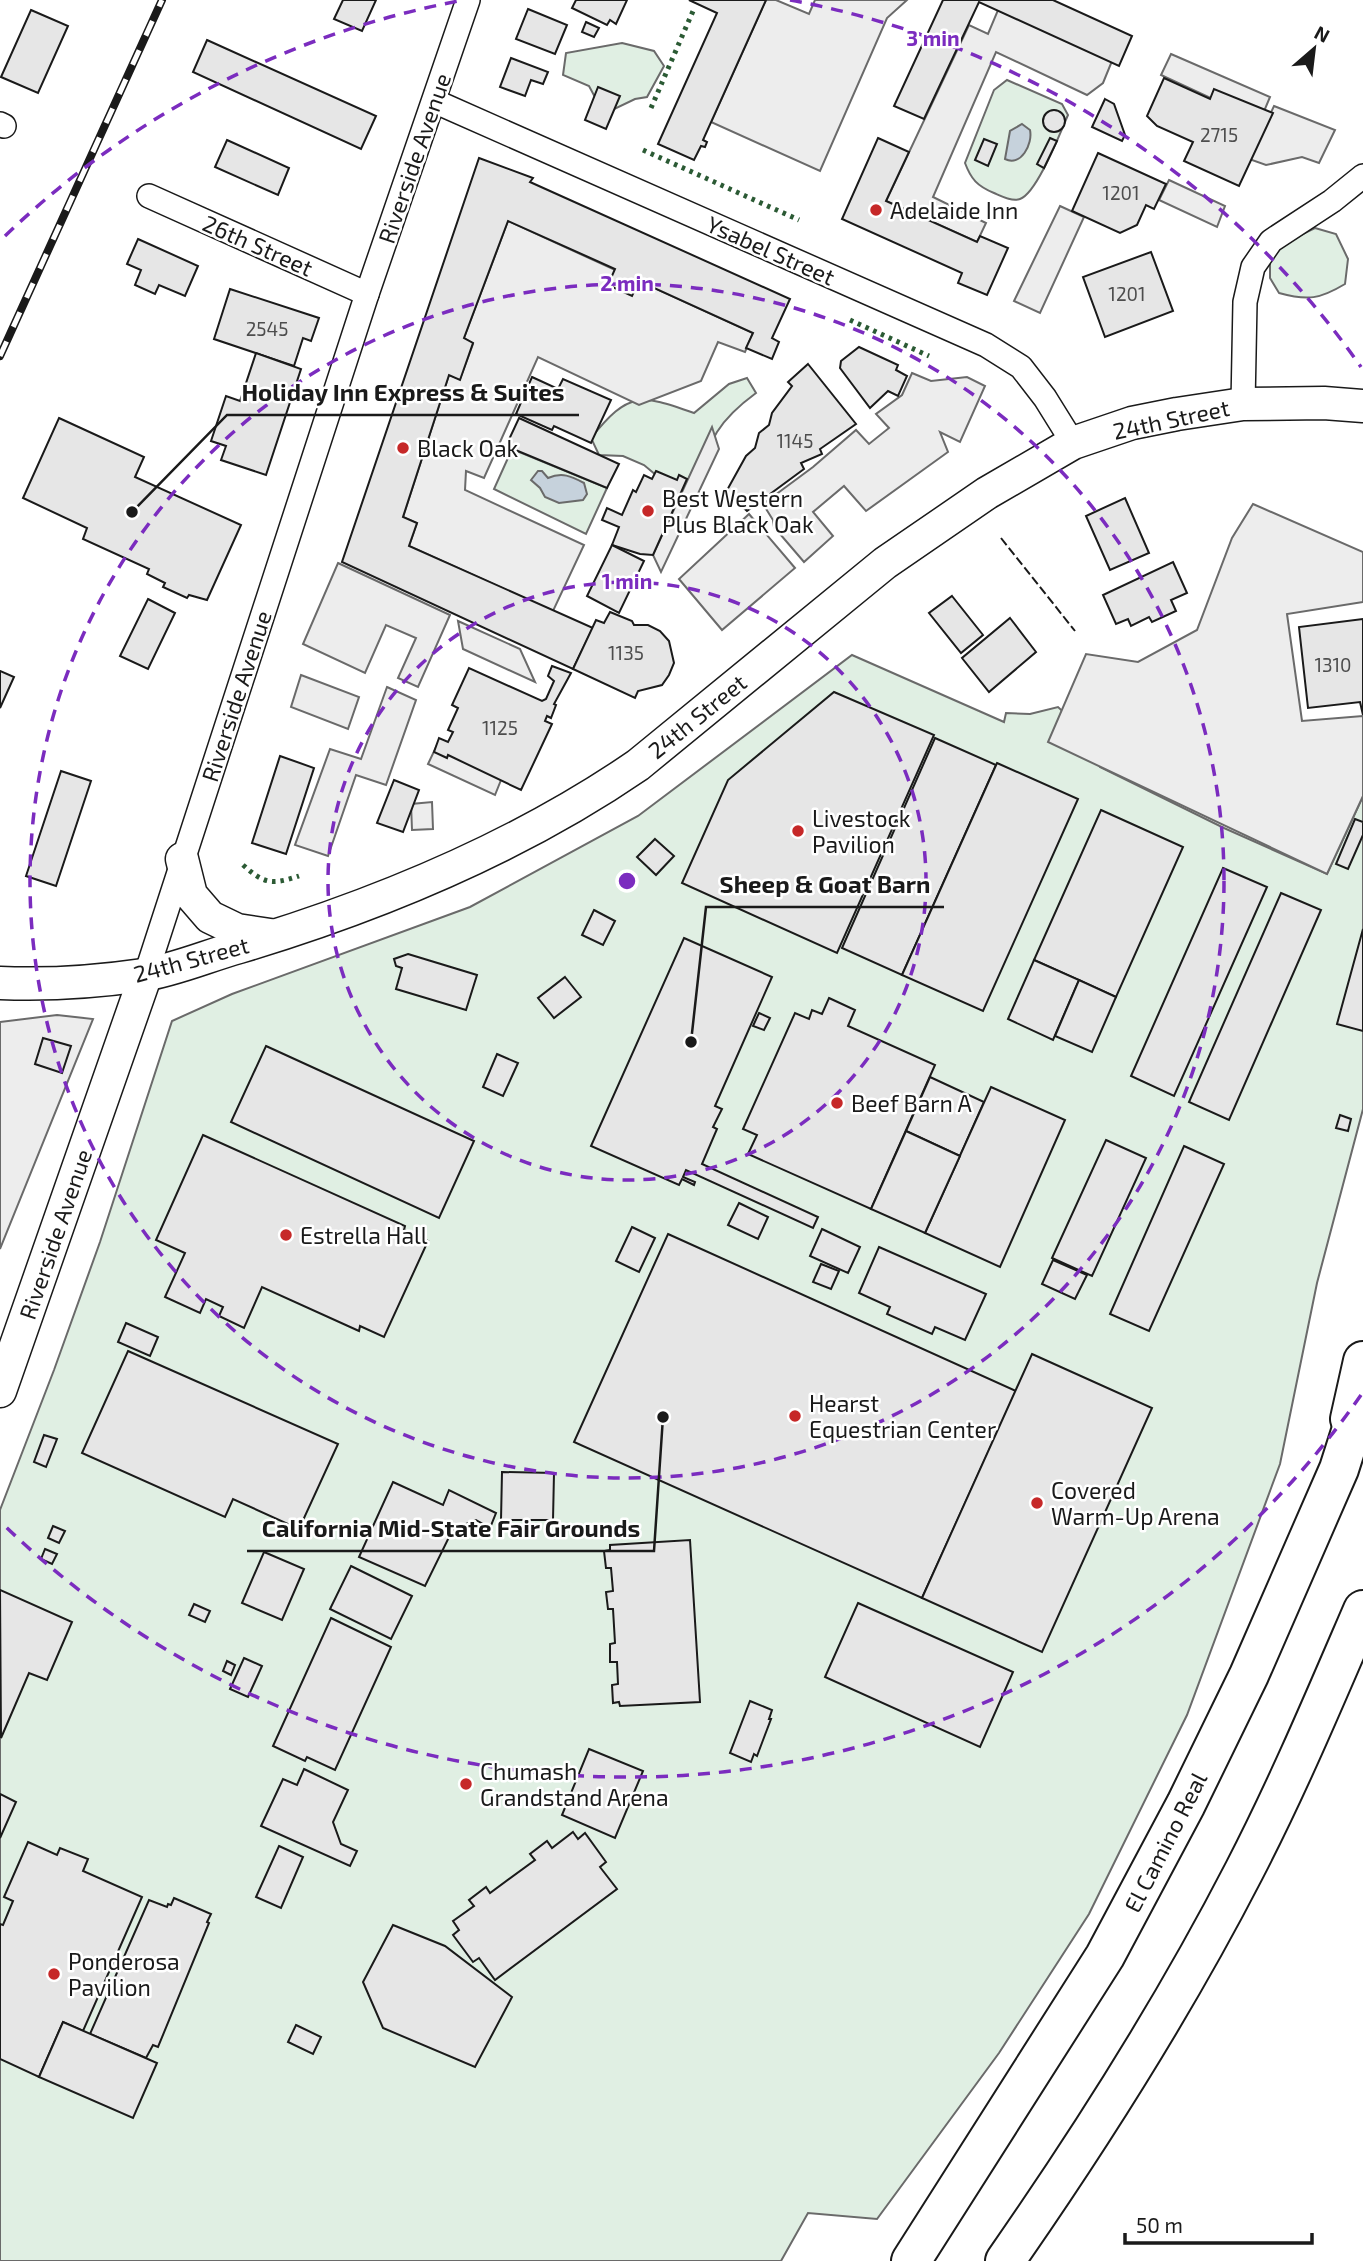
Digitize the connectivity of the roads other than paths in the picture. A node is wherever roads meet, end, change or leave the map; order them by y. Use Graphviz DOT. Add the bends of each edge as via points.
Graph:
graph roads {
  1 [pos="468,0"];
  2 [pos="434,101"];
  3 [pos="1363,176"];
  4 [pos="149,196"];
  5 [pos="367,294"];
  6 [pos="1243,404"];
  7 [pos="1363,406"];
  8 [pos="1073,443"];
  9 [pos="182,859"];
  10 [pos="275,936"];
  11 [pos="146,974"];
  12 [pos="0,983"];
  13 [pos="1363,1361"];
  14 [pos="0,1391"];
  15 [pos="1363,1394"];
  16 [pos="1339,1469"];
  17 [pos="1363,1610"];
  18 [pos="911,2261"];
  19 [pos="1005,2261"];
  1 -- 2 [label="street, Riverside Avenue"];
  2 -- 5 [label="street, Riverside Avenue"];
  2 -- 8 [label="street, Ysabel Street" via="986,345 1021,367"];
  3 -- 6 [label="street" via="1271,241 1253,267 1245,302"];
  4 -- 5 [label="street, 26th Street"];
  5 -- 9 [label="street, Riverside Avenue"];
  6 -- 7 [label="main road, 24th Street"];
  6 -- 8 [label="main road, 24th Street" via="1132,423"];
  8 -- 10 [label="main road, 24th Street" via="987,493 885,562 650,755 596,793 480,856 346,913"];
  9 -- 10 [label="main road" via="191,895 210,917 237,930"];
  9 -- 11 [label="street, Riverside Avenue"];
  10 -- 11 [label="main road, 24th Street"];
  11 -- 12 [label="main road, 24th Street" via="75,984"];
  11 -- 14 [label="main road, Riverside Avenue"];
  13 -- 16 [label="highway"];
  15 -- 16 [label="highway, El Camino Real"];
  16 -- 18 [label="highway, El Camino Real" via="1243,1686 1105,1956"];
  17 -- 19 [label="highway" via="1244,1871 1148,2043"];
}
